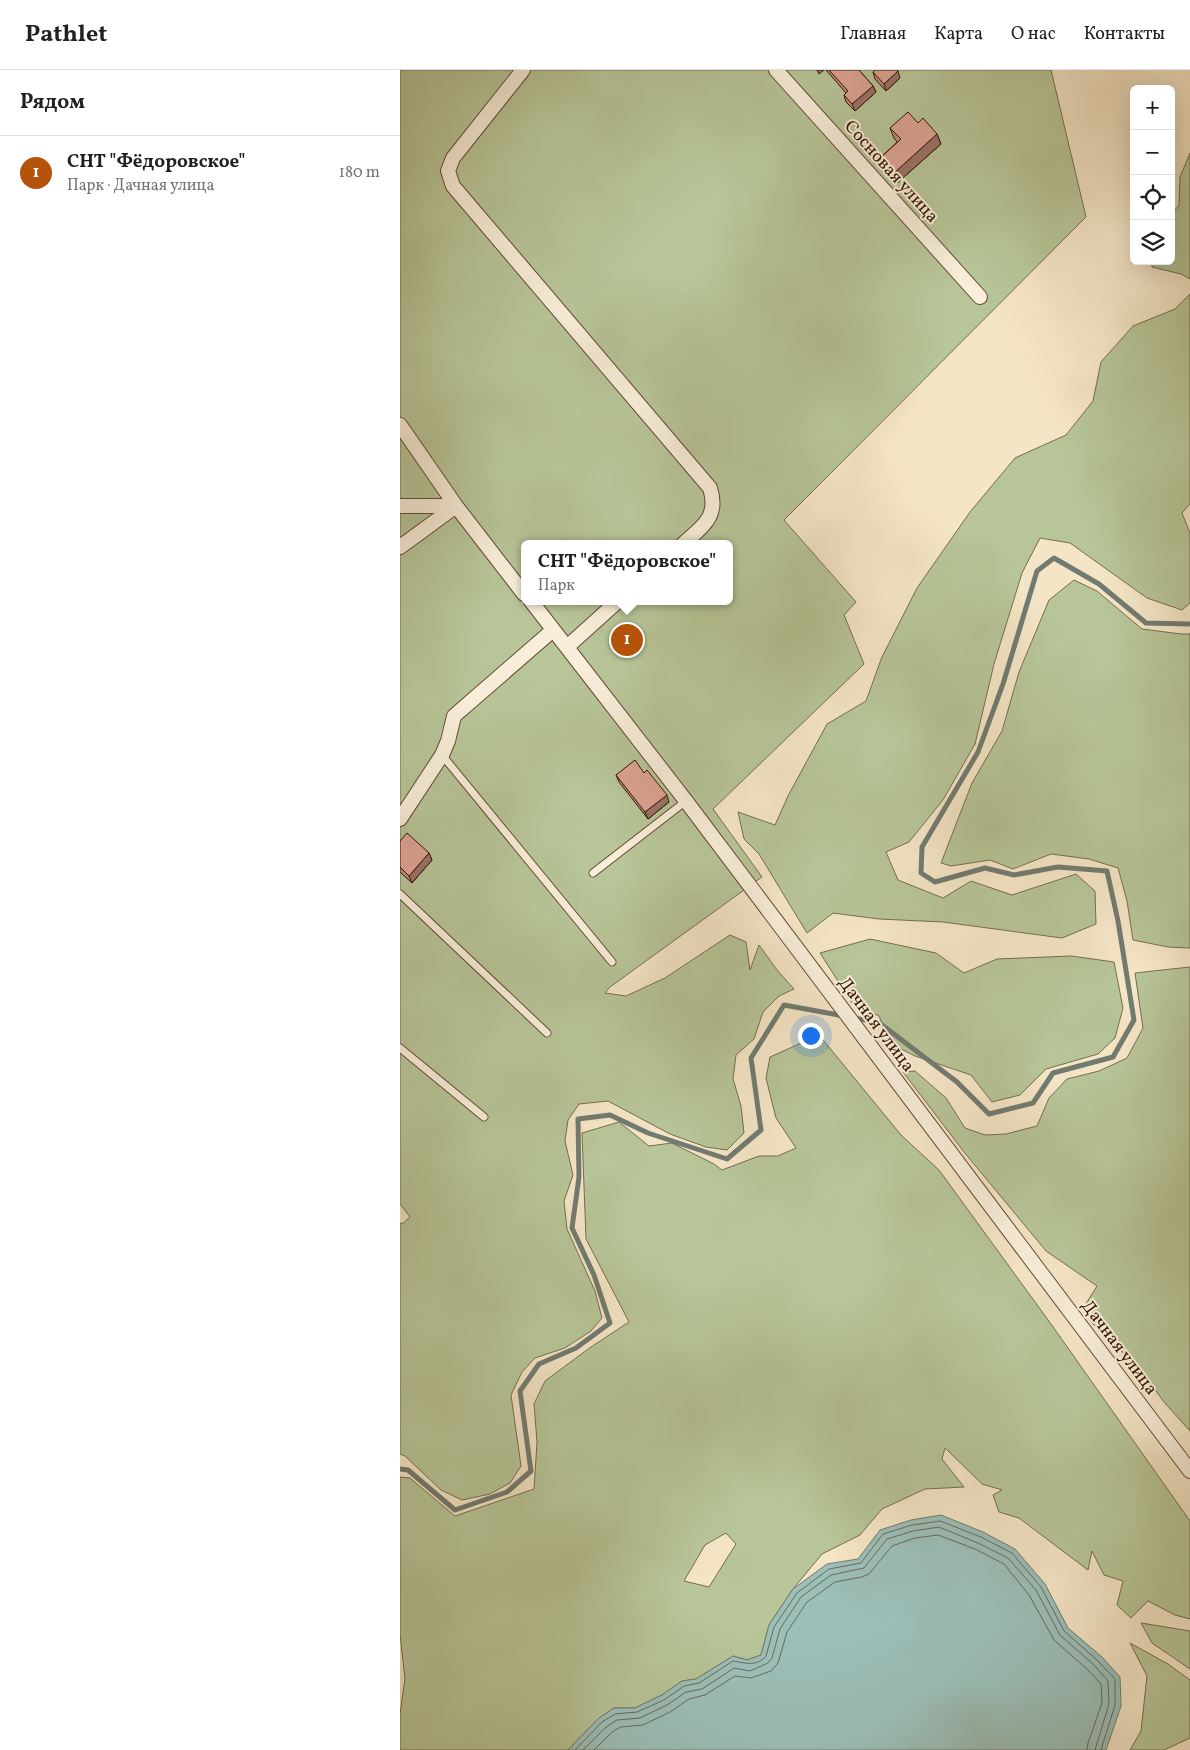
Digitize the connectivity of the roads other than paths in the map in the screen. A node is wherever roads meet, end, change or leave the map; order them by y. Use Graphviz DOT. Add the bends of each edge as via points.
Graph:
graph roads {
  1 [pos="523,70"];
  2 [pos="776,70"];
  3 [pos="980,297"];
  4 [pos="400,425"];
  5 [pos="400,506"];
  6 [pos="456,506"];
  7 [pos="687,540"];
  8 [pos="400,547"];
  9 [pos="521,590"];
  10 [pos="533,605"];
  11 [pos="614,605"];
  12 [pos="553,630"];
  13 [pos="567,647"];
  14 [pos="442,755"];
  15 [pos="686,801"];
  16 [pos="400,819"];
  17 [pos="593,873"];
  18 [pos="400,894"];
  19 [pos="612,962"];
  20 [pos="547,1033"];
  21 [pos="400,1048"];
  22 [pos="484,1117"];
  23 [pos="1190,1471"];
  1 -- 7 [label="street" via="453,158 448,171 454,186 710,488 714,499 712,513"];
  2 -- 3 [label="street, Сосновая улица"];
  4 -- 6 [label="street"];
  5 -- 6 [label="street"];
  6 -- 8 [label="street"];
  6 -- 9 [label="street"];
  10 -- 12 [label="street, Дачная улица"];
  11 -- 13 [label="street"];
  12 -- 13 [label="street, Дачная улица"];
  12 -- 14 [label="street" via="454,716"];
  13 -- 15 [label="street, Дачная улица"];
  14 -- 16 [label="street"];
  14 -- 19 [label="lane"];
  15 -- 17 [label="lane"];
  15 -- 23 [label="street, Дачная улица"];
  18 -- 20 [label="lane"];
  21 -- 22 [label="lane"];
}
